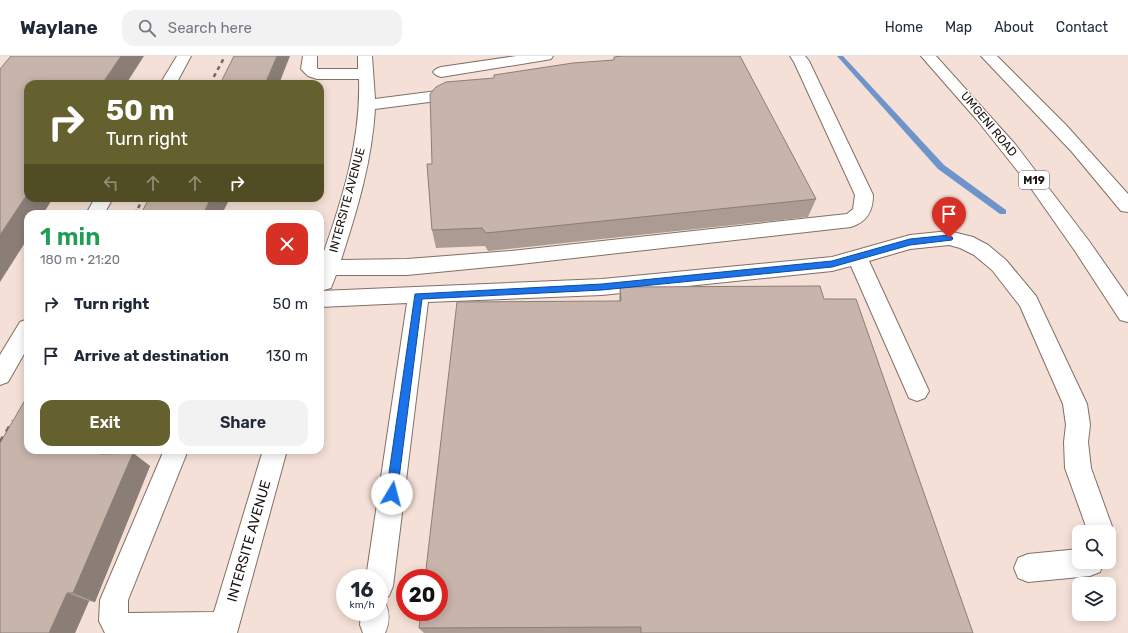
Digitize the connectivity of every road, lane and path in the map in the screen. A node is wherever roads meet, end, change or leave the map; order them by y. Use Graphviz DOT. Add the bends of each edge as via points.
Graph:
graph roads {
  1 [pos="184,56"];
  2 [pos="310,56"];
  3 [pos="365,56"];
  4 [pos="546,56"];
  5 [pos="797,56"];
  6 [pos="928,56"];
  7 [pos="988,56"];
  8 [pos="366,74"];
  9 [pos="170,80"];
  10 [pos="476,90"];
  11 [pos="446,95"];
  12 [pos="366,106"];
  13 [pos="1128,206"];
  14 [pos="857,257"];
  15 [pos="324,268"];
  16 [pos="418,296"];
  17 [pos="324,299"];
  18 [pos="1128,314"];
  19 [pos="24,335"];
  20 [pos="0,375"];
  21 [pos="917,391"];
  22 [pos="174,454"];
  23 [pos="274,454"];
  24 [pos="1098,525"];
  25 [pos="1072,564"];
  26 [pos="1028,568"];
  27 [pos="381,569"];
  28 [pos="223,630"];
  1 -- 9 [label="main road"];
  2 -- 8 [label="main road" via="309,69 313,73"];
  3 -- 8 [label="main road, INTERSITE AVENUE"];
  4 -- 11 [label="main road" via="439,65"];
  5 -- 15 [label="main road" via="864,195 864,207 860,214 850,220 511,258 407,267"];
  6 -- 18 [label="main road, UMGENI ROAD / M19" via="957,86 1020,161 1090,255"];
  7 -- 13 [label="main road" via="1043,110"];
  8 -- 12 [label="main road, INTERSITE AVENUE"];
  10 -- 11 [label="main road"];
  11 -- 12 [label="main road"];
  12 -- 15 [label="main road, INTERSITE AVENUE" via="361,156 348,206"];
  14 -- 16 [label="main road" via="832,264 602,287"];
  14 -- 21 [label="main road"];
  14 -- 24 [label="main road" via="910,242 949,238 966,242 981,250 999,265 1029,302 1075,404 1078,425 1078,468"];
  16 -- 17 [label="main road"];
  16 -- 27 [label="main road"];
  19 -- 20 [label="main road"];
  22 -- 28 [label="main road" via="114,600 113,621 126,627"];
  23 -- 28 [label="main road, INTERSITE AVENUE"];
  25 -- 26 [label="main road"];
}
